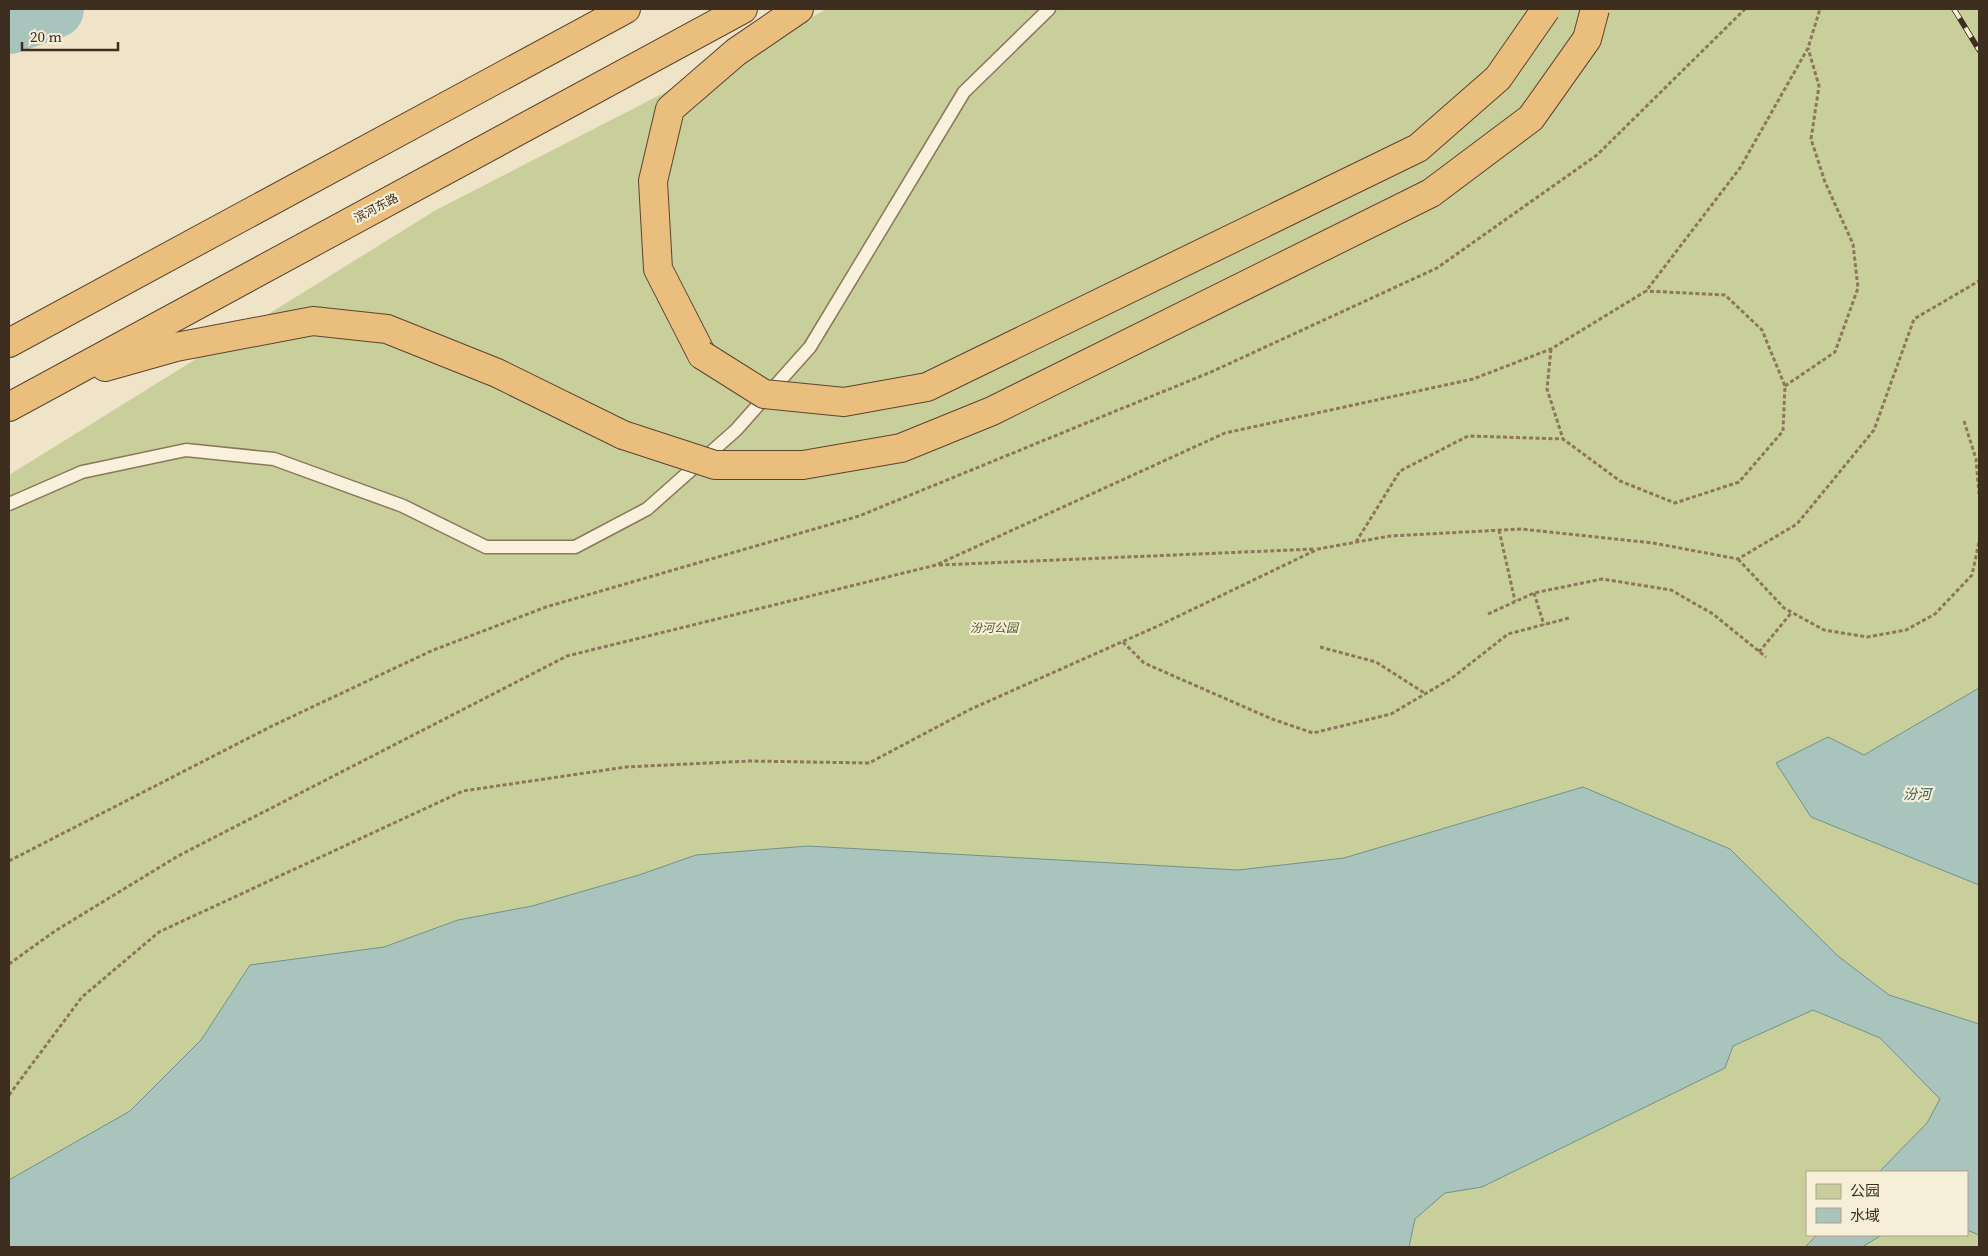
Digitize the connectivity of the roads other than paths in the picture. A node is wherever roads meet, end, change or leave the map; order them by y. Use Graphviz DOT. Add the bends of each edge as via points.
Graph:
graph roads {
  1 [pos="626,9"];
  2 [pos="743,9"];
  3 [pos="799,9"];
  4 [pos="1049,9"];
  5 [pos="1546,9"];
  6 [pos="1595,9"];
  7 [pos="9,343"];
  8 [pos="58,380"];
  9 [pos="9,407"];
  10 [pos="9,504"];
  1 -- 7 [label="highway"];
  2 -- 8 [label="highway, 滨河东路"];
  3 -- 5 [label="highway, bridge" via="736,52 670,109 653,181 658,269 702,355 764,394 844,402 927,387 1418,148 1498,78"];
  4 -- 10 [label="lane" via="964,92 810,347 736,430 647,509 575,547 486,547 403,506 274,459 186,450 82,472"];
  6 -- 8 [label="highway, bridge" via="1587,39 1531,118 1431,193 992,411 901,448 803,465 715,465 623,435 497,373 387,329 313,321 176,347"];
  8 -- 9 [label="highway, 滨河东路"];
}
